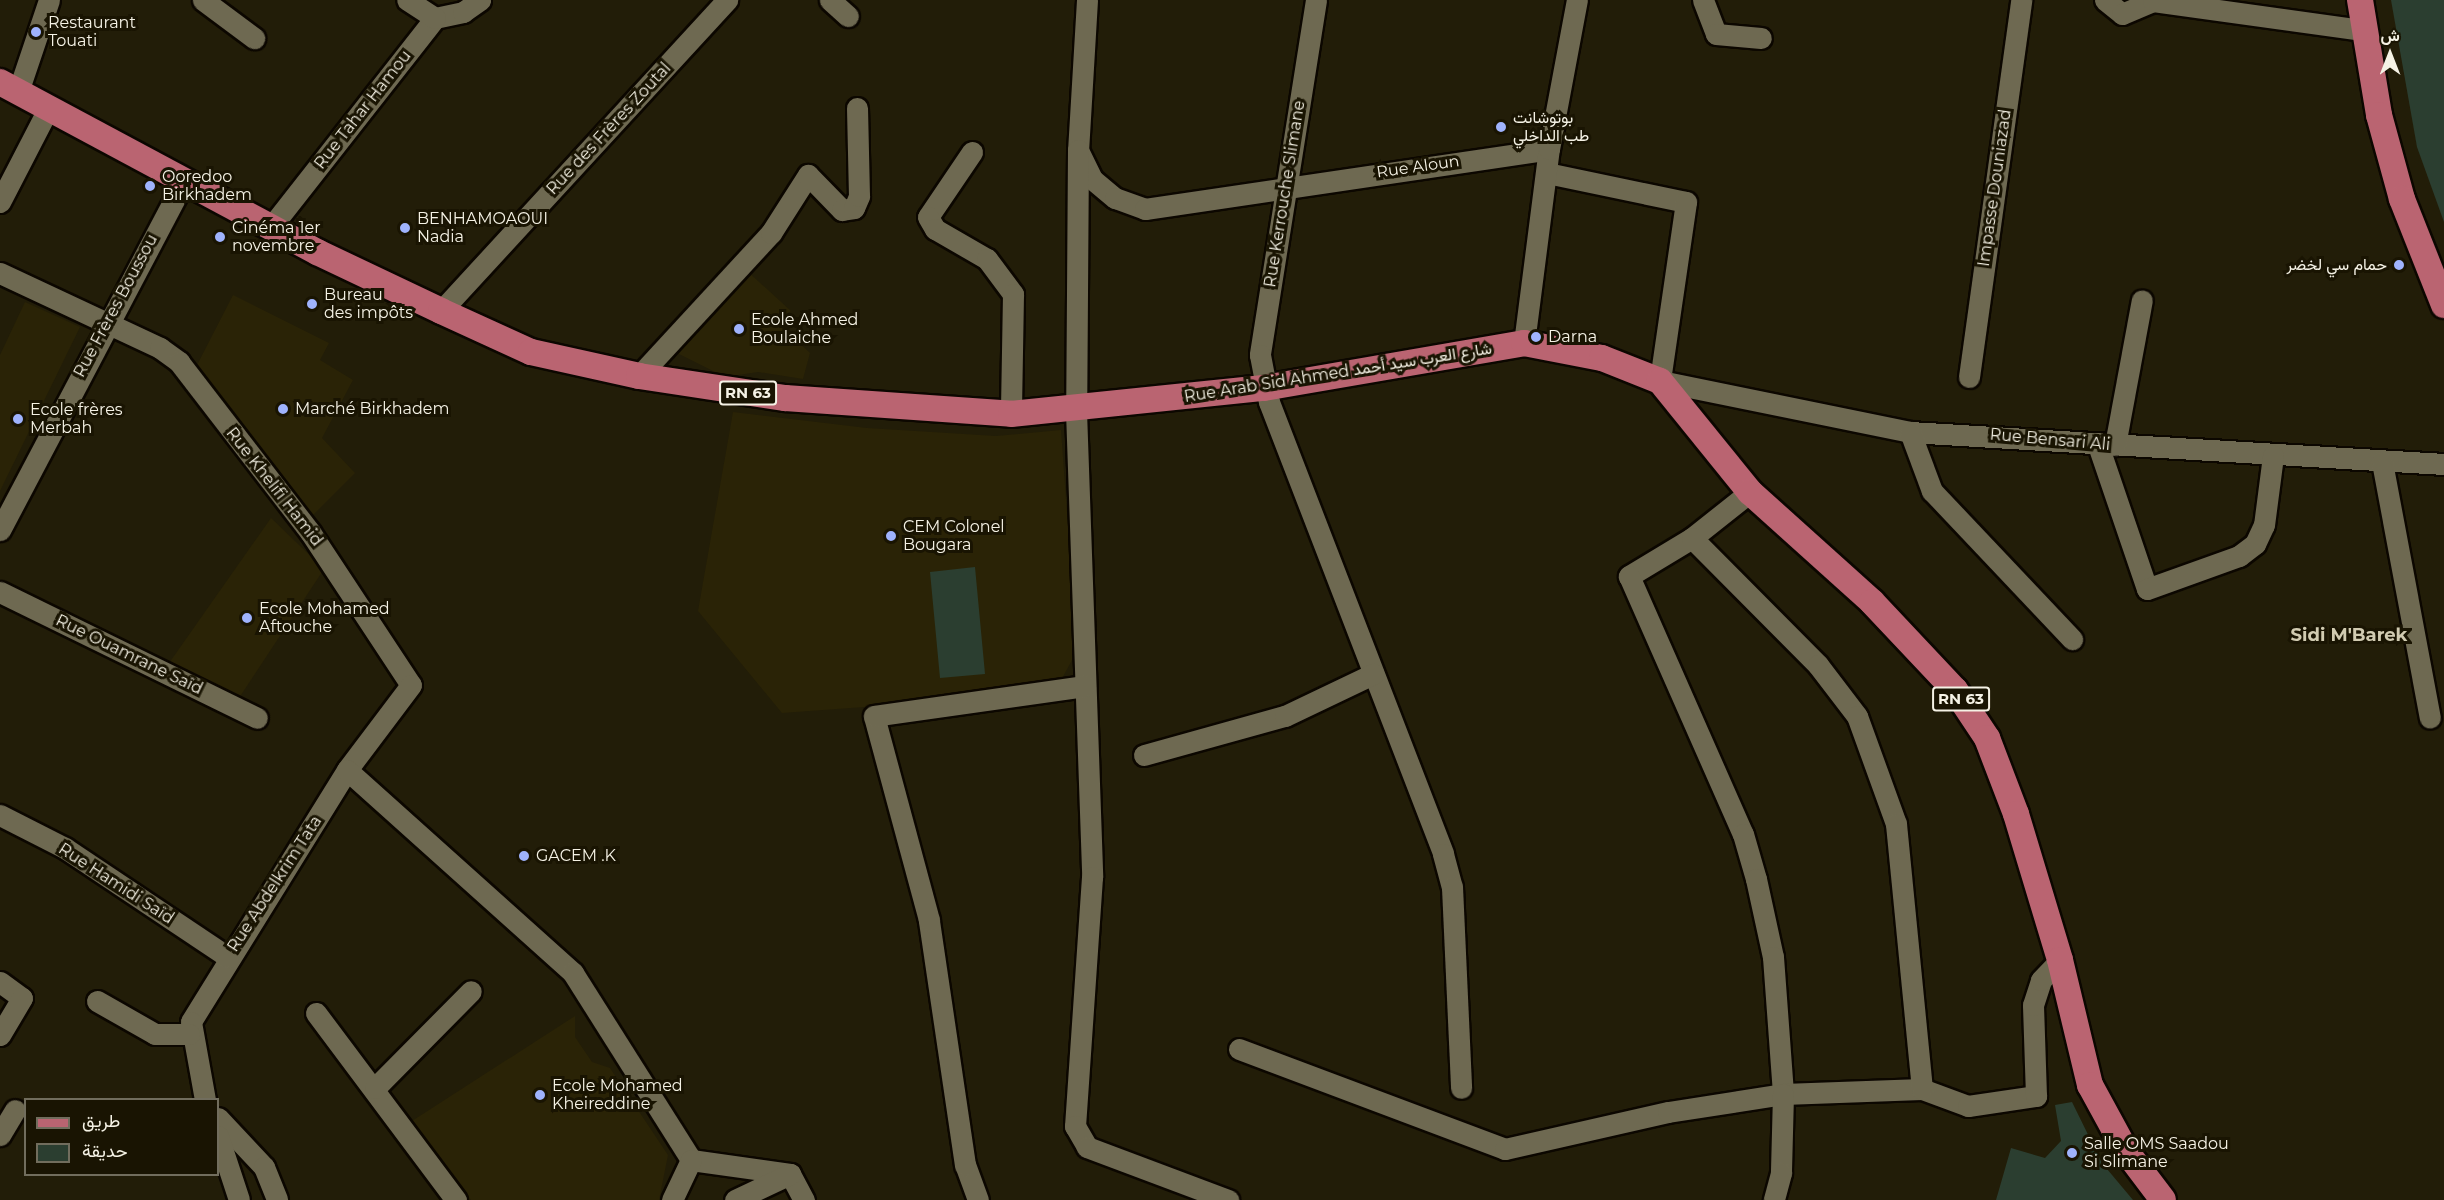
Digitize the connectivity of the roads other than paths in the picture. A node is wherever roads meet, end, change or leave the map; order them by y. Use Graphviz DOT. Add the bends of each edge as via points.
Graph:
graph roads {
  1 [pos="49,0"];
  2 [pos="202,0"];
  3 [pos="407,0"];
  4 [pos="480,0"];
  5 [pos="727,0"];
  6 [pos="831,0"];
  7 [pos="1087,0"];
  8 [pos="1316,0"];
  9 [pos="1576,0"];
  10 [pos="1701,0"];
  11 [pos="2021,0"];
  12 [pos="2105,0"];
  13 [pos="2360,0"];
  14 [pos="848,16"];
  15 [pos="435,18"];
  16 [pos="2361,30"];
  17 [pos="254,38"];
  18 [pos="1761,38"];
  19 [pos="9,87"];
  20 [pos="857,108"];
  21 [pos="48,109"];
  22 [pos="1549,149"];
  23 [pos="1078,150"];
  24 [pos="972,152"];
  25 [pos="1547,173"];
  26 [pos="185,179"];
  27 [pos="1287,186"];
  28 [pos="0,202"];
  29 [pos="271,227"];
  30 [pos="0,273"];
  31 [pos="2142,300"];
  32 [pos="2444,305"];
  33 [pos="441,311"];
  34 [pos="105,324"];
  35 [pos="1524,343"];
  36 [pos="639,376"];
  37 [pos="1969,377"];
  38 [pos="1660,381"];
  39 [pos="1264,388"];
  40 [pos="1076,411"];
  41 [pos="1011,414"];
  42 [pos="1910,432"];
  43 [pos="2106,445"];
  44 [pos="2273,456"];
  45 [pos="2382,462"];
  46 [pos="2444,464"];
  47 [pos="1750,492"];
  48 [pos="0,530"];
  49 [pos="1692,538"];
  50 [pos="0,592"];
  51 [pos="2072,639"];
  52 [pos="1373,674"];
  53 [pos="411,685"];
  54 [pos="1085,686"];
  55 [pos="257,718"];
  56 [pos="2430,718"];
  57 [pos="1144,755"];
  58 [pos="347,770"];
  59 [pos="0,815"];
  60 [pos="228,957"];
  61 [pos="2060,960"];
  62 [pos="0,982"];
  63 [pos="471,991"];
  64 [pos="97,1001"];
  65 [pos="316,1013"];
  66 [pos="189,1034"];
  67 [pos="0,1035"];
  68 [pos="1239,1048"];
  69 [pos="375,1088"];
  70 [pos="1461,1088"];
  71 [pos="1922,1089"];
  72 [pos="1783,1094"];
  73 [pos="205,1098"];
  74 [pos="15,1110"];
  75 [pos="219,1119"];
  76 [pos="0,1135"];
  77 [pos="219,1139"];
  78 [pos="691,1160"];
  79 [pos="790,1174"];
  80 [pos="239,1200"];
  81 [pos="276,1200"];
  82 [pos="456,1200"];
  83 [pos="672,1200"];
  84 [pos="735,1200"];
  85 [pos="804,1200"];
  86 [pos="978,1200"];
  87 [pos="1227,1200"];
  88 [pos="1774,1200"];
  89 [pos="2163,1200"];
  1 -- 19 [label="street"];
  2 -- 17 [label="street"];
  3 -- 15 [label="street"];
  4 -- 15 [label="street" via="463,12"];
  5 -- 33 [label="street, Rue des Frères Zoutal"];
  6 -- 14 [label="street"];
  7 -- 23 [label="street"];
  8 -- 27 [label="street, Rue Kerrouche Slimane"];
  9 -- 22 [label="street"];
  10 -- 18 [label="street" via="1716,34"];
  11 -- 37 [label="street, Impasse Douniazad"];
  12 -- 16 [label="street" via="2122,14 2153,1"];
  13 -- 16 [label="main road"];
  15 -- 29 [label="street, Rue Tahar Hamou"];
  16 -- 32 [label="main road" via="2402,200"];
  19 -- 21 [label="main road, Rue Arab Sid Ahmed شارع العرب سيد أحمد / RN 63"];
  20 -- 36 [label="street" via="859,196 854,208 842,210 808,175 771,233"];
  21 -- 26 [label="main road, Rue Arab Sid Ahmed شارع العرب سيد أحمد / RN 63"];
  21 -- 28 [label="street"];
  22 -- 25 [label="street"];
  22 -- 27 [label="street, Rue Aloun"];
  23 -- 27 [label="street, Rue Aloun" via="1092,179 1115,198 1145,209"];
  23 -- 40 [label="street"];
  24 -- 41 [label="street" via="928,217 934,229 987,260 1012,294"];
  25 -- 35 [label="street"];
  25 -- 38 [label="street" via="1686,202"];
  26 -- 29 [label="main road, Rue Arab Sid Ahmed شارع العرب سيد أحمد / RN 63"];
  26 -- 34 [label="street, Rue Frères Boussou"];
  27 -- 39 [label="street, Rue Kerrouche Slimane" via="1260,355"];
  29 -- 33 [label="main road, Rue Arab Sid Ahmed شارع العرب سيد أحمد / RN 63"];
  30 -- 34 [label="street, Rue Khelifi Hamid"];
  31 -- 43 [label="street"];
  33 -- 36 [label="main road, Rue Arab Sid Ahmed شارع العرب سيد أحمد / RN 63" via="531,352"];
  34 -- 48 [label="street, Rue Frères Boussou"];
  34 -- 53 [label="street, Rue Khelifi Hamid" via="160,348 178,362 310,532"];
  35 -- 38 [label="main road, Rue Arab Sid Ahmed شارع العرب سيد أحمد / RN 63" via="1558,346"];
  35 -- 39 [label="main road, Rue Arab Sid Ahmed شارع العرب سيد أحمد / RN 63"];
  36 -- 41 [label="main road, Rue Arab Sid Ahmed شارع العرب سيد أحمد / RN 63" via="796,400"];
  38 -- 42 [label="street, Rue Bensari Ali"];
  38 -- 47 [label="main road, RN 63"];
  39 -- 40 [label="main road, Rue Arab Sid Ahmed شارع العرب سيد أحمد / RN 63"];
  39 -- 52 [label="street, Rue Kerrouche Slimane"];
  40 -- 41 [label="main road, Rue Arab Sid Ahmed شارع العرب سيد أحمد / RN 63"];
  40 -- 54 [label="street"];
  42 -- 43 [label="street, Rue Bensari Ali"];
  42 -- 51 [label="street" via="1932,491"];
  43 -- 44 [label="street, Rue Bensari Ali"];
  43 -- 44 [label="street" via="2147,588 2239,556 2255,544 2264,525"];
  44 -- 45 [label="street, Rue Bensari Ali"];
  45 -- 46 [label="street, Rue Bensari Ali"];
  45 -- 56 [label="street"];
  47 -- 49 [label="street"];
  47 -- 61 [label="main road, RN 63" via="1872,602 1955,690 1987,738 2016,814"];
  49 -- 71 [label="street" via="1818,665 1857,716 1896,824"];
  49 -- 72 [label="street" via="1629,576 1743,834 1773,957"];
  50 -- 55 [label="street, Rue Ouamrane Saïd"];
  52 -- 57 [label="street" via="1286,716"];
  52 -- 70 [label="street, Rue Kerrouche Slimane" via="1452,887"];
  53 -- 58 [label="street, Rue Abdelkrim Tata"];
  54 -- 86 [label="street" via="874,716 929,920 965,1165"];
  54 -- 87 [label="street" via="1092,877 1075,1125 1087,1147"];
  58 -- 60 [label="street, Rue Abdelkrim Tata"];
  58 -- 78 [label="street" via="573,973"];
  59 -- 60 [label="street, Rue Hamidi Saïd" via="64,848"];
  60 -- 66 [label="street, Rue Abdelkrim Tata"];
  61 -- 71 [label="street" via="2041,980 2033,1005 2036,1096 1968,1106"];
  61 -- 89 [label="main road, RN 63" via="2090,1085 2126,1151"];
  62 -- 67 [label="street" via="22,998"];
  63 -- 69 [label="street"];
  64 -- 66 [label="street" via="154,1034"];
  65 -- 69 [label="street"];
  66 -- 73 [label="street"];
  68 -- 72 [label="street" via="1505,1149 1668,1112"];
  69 -- 82 [label="street"];
  71 -- 72 [label="street"];
  72 -- 88 [label="street" via="1781,1173"];
  74 -- 76 [label="street"];
  75 -- 81 [label="street" via="264,1167"];
  77 -- 80 [label="street"];
  78 -- 79 [label="street"];
  78 -- 83 [label="street"];
  79 -- 84 [label="street"];
  79 -- 85 [label="street"];
}
